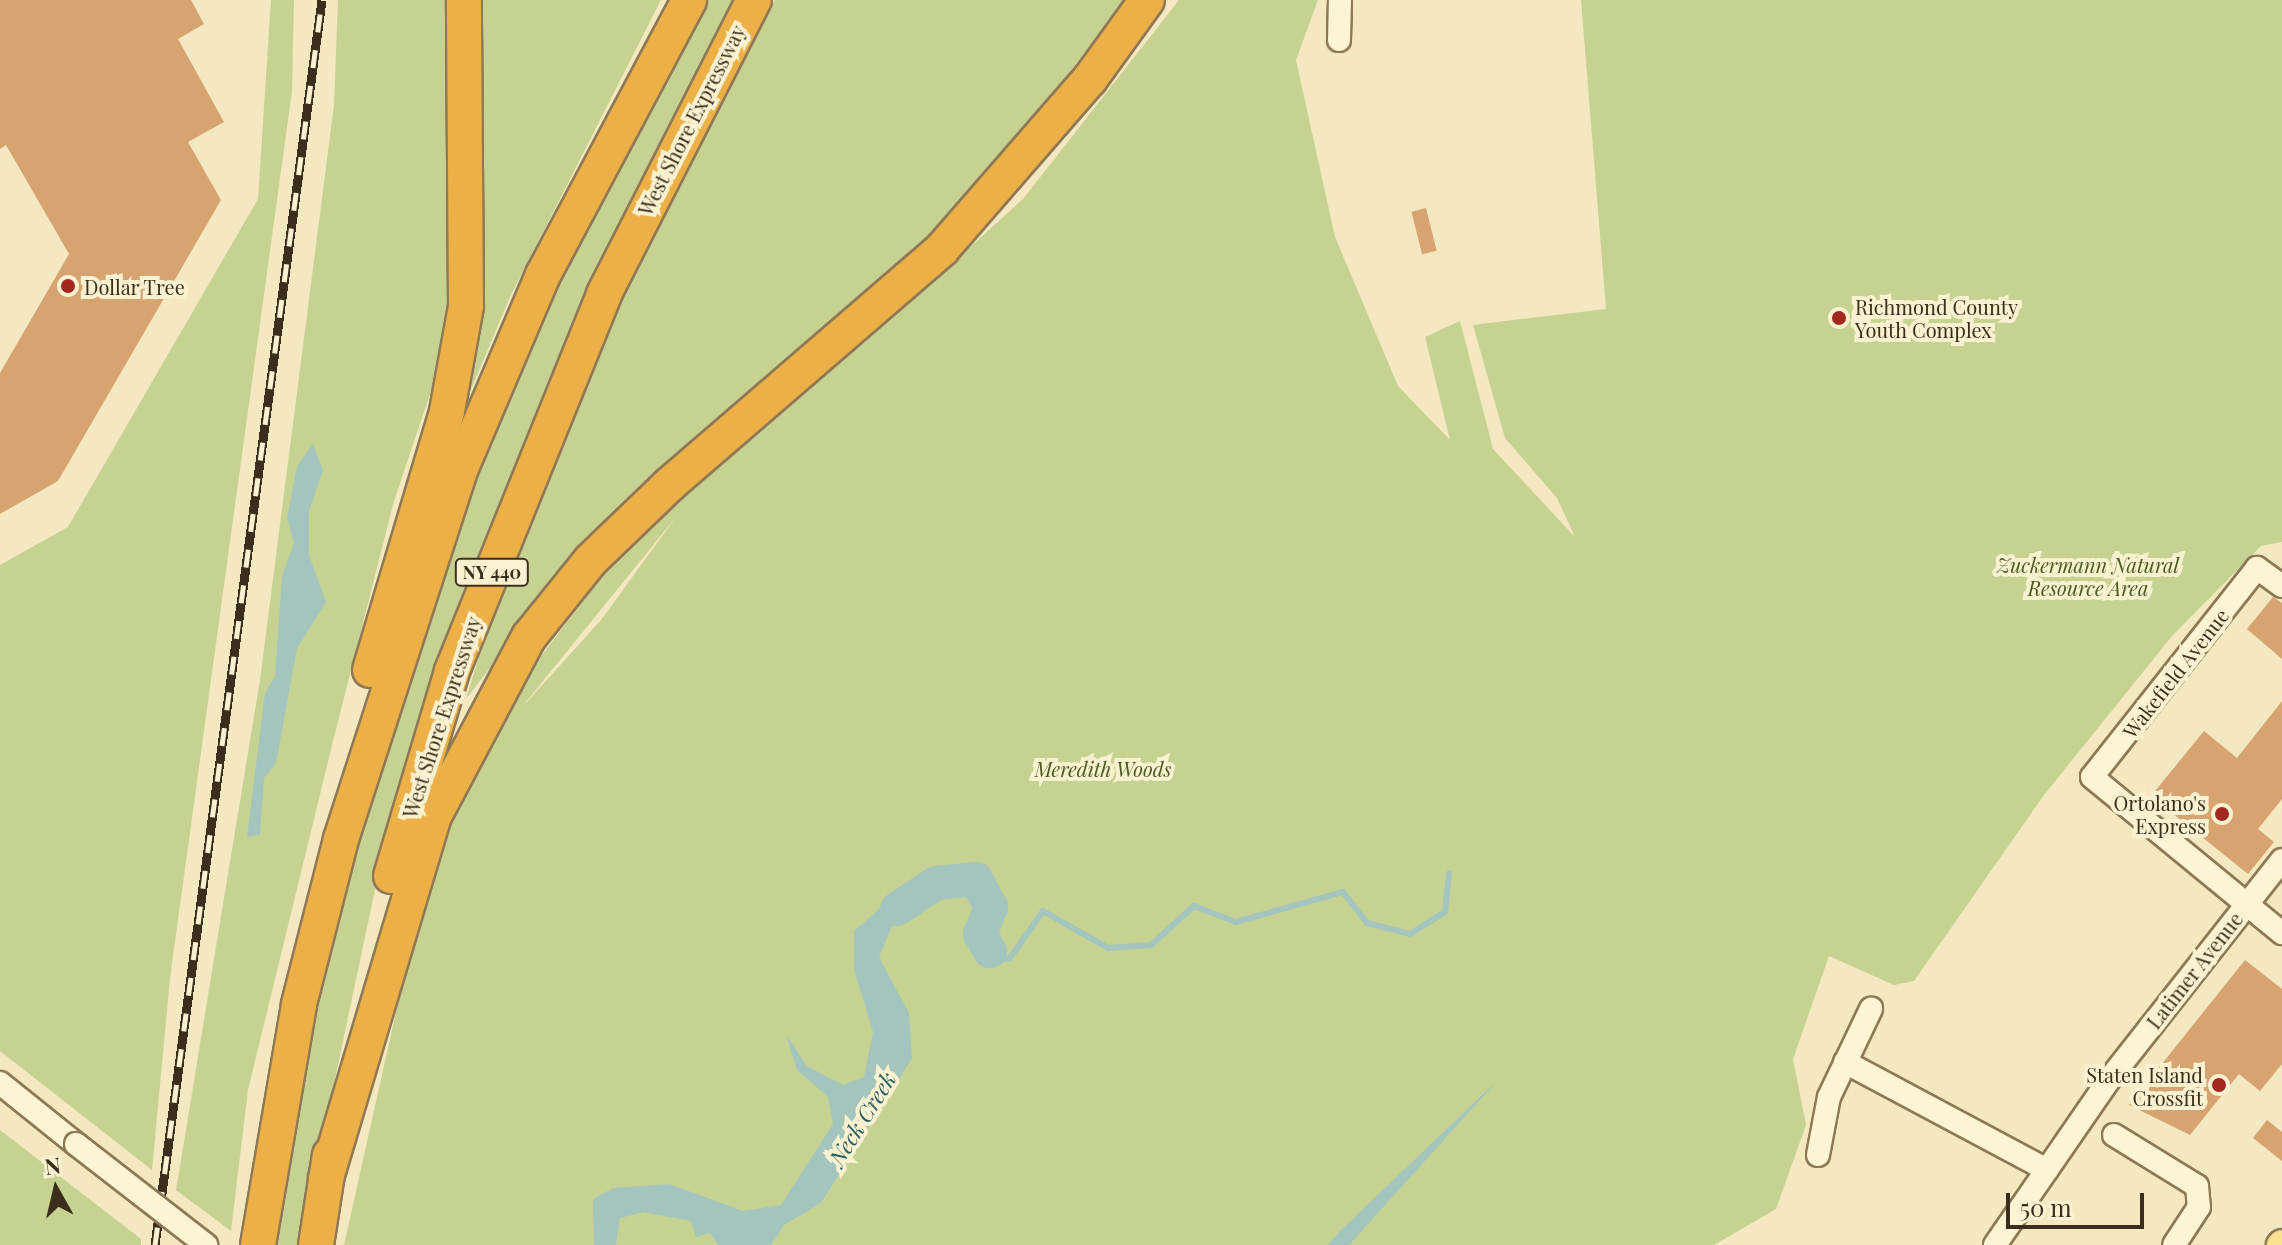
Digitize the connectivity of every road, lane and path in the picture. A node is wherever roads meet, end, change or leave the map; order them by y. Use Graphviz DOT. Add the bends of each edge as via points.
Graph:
graph roads {
  1 [pos="464,0"];
  2 [pos="689,0"];
  3 [pos="754,0"];
  4 [pos="1147,0"];
  5 [pos="1340,0"];
  6 [pos="1339,40"];
  7 [pos="2282,586"];
  8 [pos="2282,860"];
  9 [pos="2247,903"];
  10 [pos="2282,933"];
  11 [pos="299,1004"];
  12 [pos="1871,1009"];
  13 [pos="1845,1062"];
  14 [pos="0,1083"];
  15 [pos="2114,1135"];
  16 [pos="1818,1155"];
  17 [pos="2047,1170"];
  18 [pos="326,1178"];
  19 [pos="206,1245"];
  20 [pos="258,1245"];
  21 [pos="316,1245"];
  22 [pos="1995,1245"];
  23 [pos="2174,1245"];
  1 -- 11 [label="highway" via="470,250 458,359 328,835"];
  2 -- 11 [label="highway, NY 440" via="543,275 461,468 350,809"];
  3 -- 18 [label="highway, West Shore Expressway / NY 440" via="604,294 452,671 398,850"];
  4 -- 18 [label="highway" via="1090,79 942,249 670,484 591,560 529,637 433,818"];
  5 -- 6 [label="street"];
  7 -- 9 [label="street, Wakefield Avenue" via="2257,568 2092,777"];
  8 -- 9 [label="street, Latimer Avenue"];
  9 -- 10 [label="street"];
  9 -- 17 [label="street, Latimer Avenue" via="2108,1081"];
  11 -- 20 [label="highway, NY 440"];
  12 -- 13 [label="street"];
  13 -- 16 [label="street" via="1829,1097"];
  13 -- 17 [label="street"];
  14 -- 19 [label="street, bridge"];
  15 -- 23 [label="street" via="2197,1186 2199,1207"];
  17 -- 22 [label="street, Latimer Avenue"];
  18 -- 21 [label="highway, West Shore Expressway / NY 440"];
}
